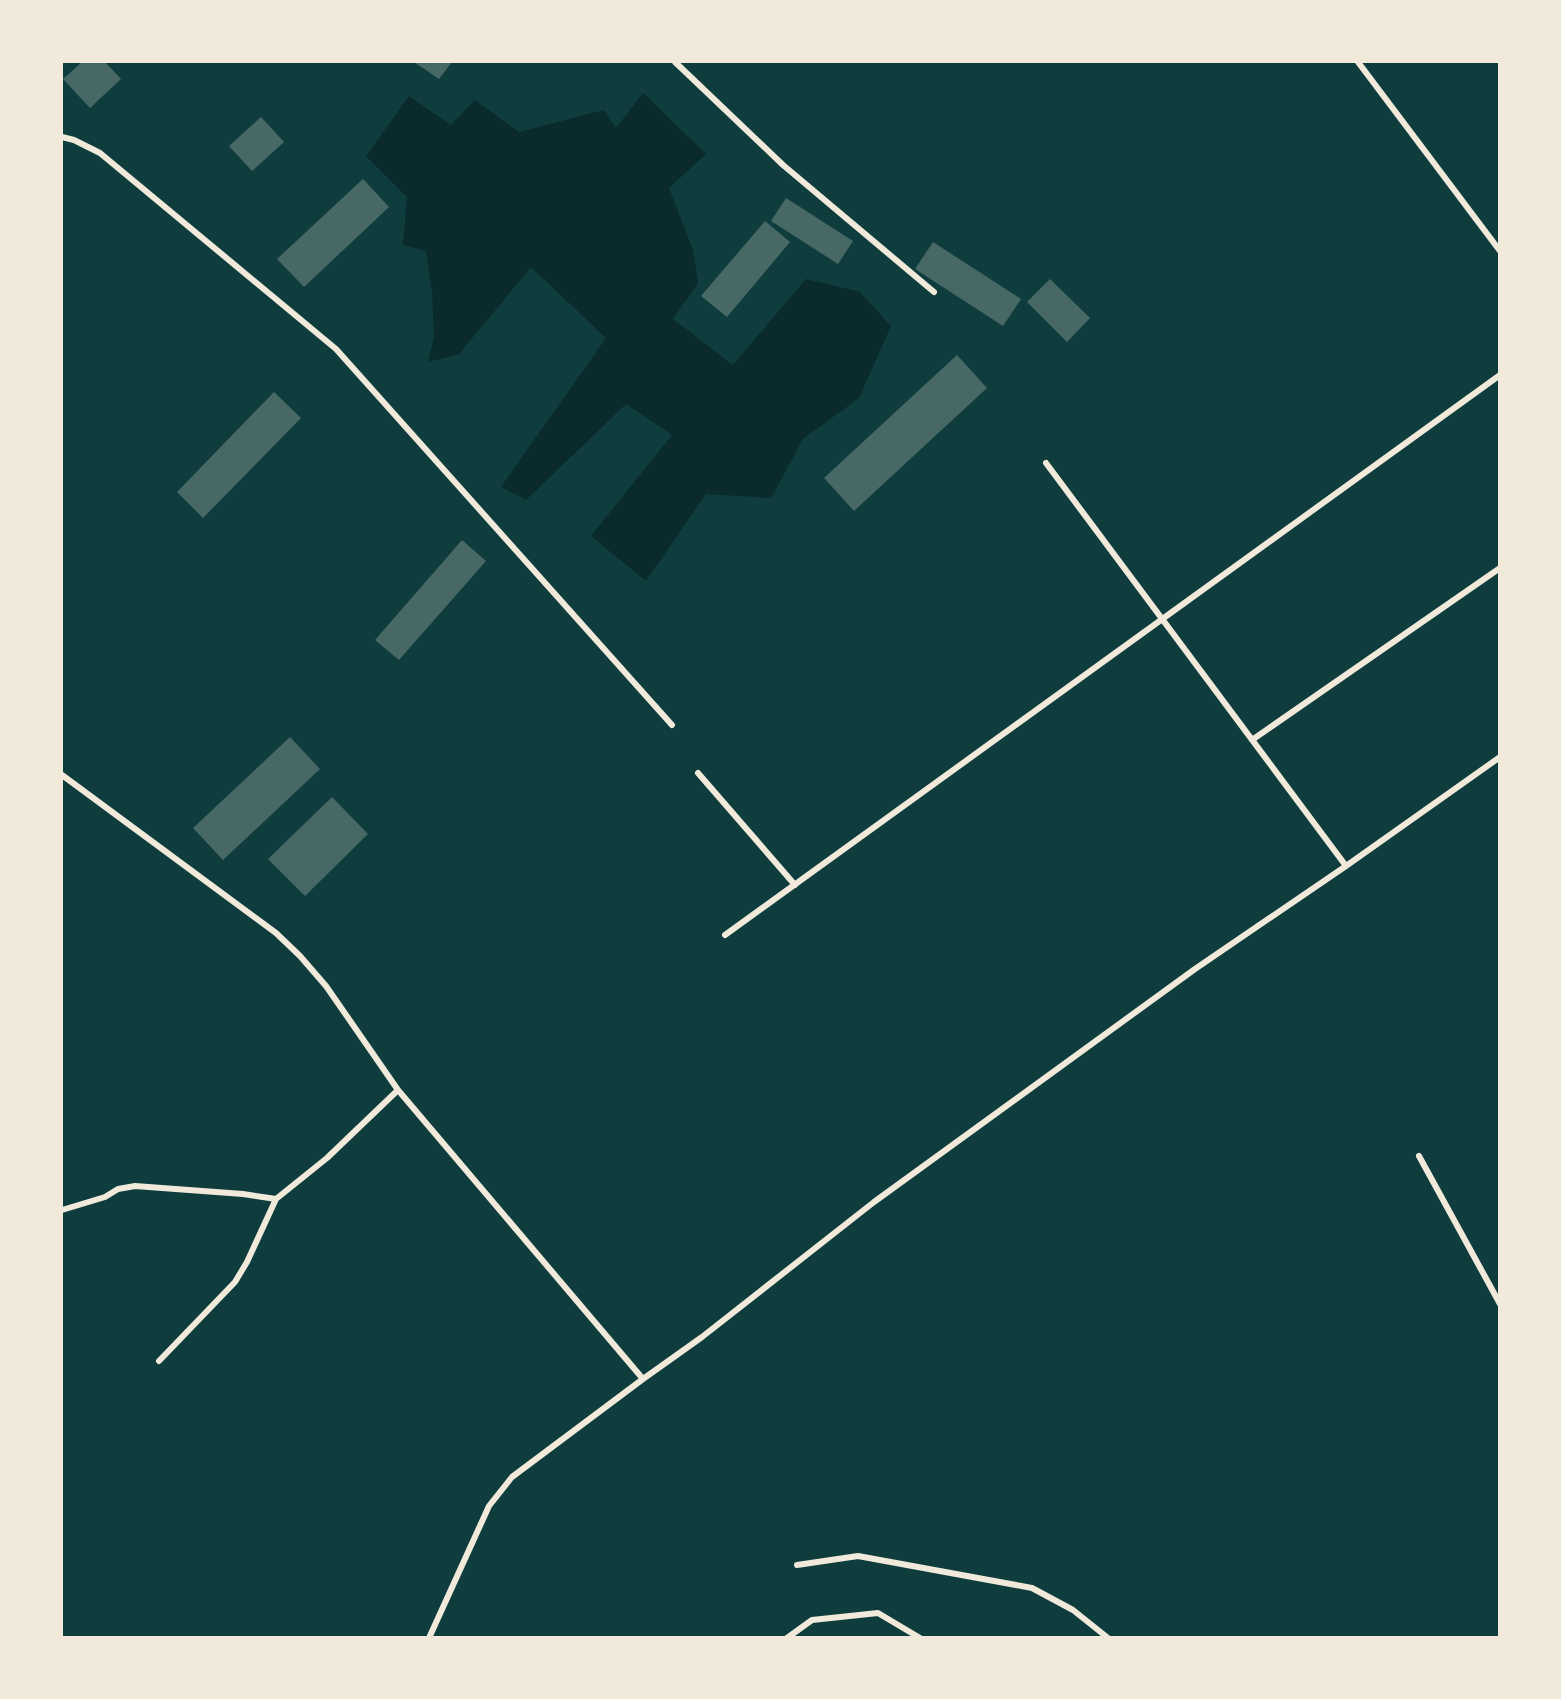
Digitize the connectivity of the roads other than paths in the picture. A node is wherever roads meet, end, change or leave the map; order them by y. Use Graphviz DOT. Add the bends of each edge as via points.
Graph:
graph roads {
  1 [pos="675,62"];
  2 [pos="1359,62"];
  3 [pos="62,137"];
  4 [pos="1500,251"];
  5 [pos="934,292"];
  6 [pos="1500,375"];
  7 [pos="1046,464"];
  8 [pos="1500,568"];
  9 [pos="1163,619"];
  10 [pos="672,725"];
  11 [pos="1252,740"];
  12 [pos="1500,757"];
  13 [pos="698,773"];
  14 [pos="62,775"];
  15 [pos="1346,866"];
  16 [pos="795,885"];
  17 [pos="725,935"];
  18 [pos="398,1090"];
  19 [pos="1419,1156"];
  20 [pos="276,1199"];
  21 [pos="62,1210"];
  22 [pos="1500,1304"];
  23 [pos="159,1361"];
  24 [pos="643,1379"];
  25 [pos="797,1565"];
  26 [pos="429,1638"];
  27 [pos="788,1638"];
  28 [pos="920,1638"];
  29 [pos="1108,1638"];
  1 -- 5 [label="street" via="783,165"];
  2 -- 4 [label="street"];
  3 -- 10 [label="street" via="99,153 336,349"];
  6 -- 9 [label="street"];
  7 -- 9 [label="street"];
  8 -- 11 [label="street"];
  9 -- 11 [label="street"];
  9 -- 16 [label="street"];
  11 -- 15 [label="street"];
  12 -- 15 [label="street"];
  13 -- 16 [label="street"];
  14 -- 18 [label="street" via="276,933 326,986"];
  15 -- 24 [label="street" via="1195,969 874,1202"];
  16 -- 17 [label="street"];
  18 -- 20 [label="street" via="327,1158"];
  18 -- 24 [label="street"];
  19 -- 22 [label="street"];
  20 -- 21 [label="street" via="135,1186"];
  20 -- 23 [label="street" via="235,1282"];
  24 -- 26 [label="street" via="512,1477 500,1491 489,1506"];
  25 -- 29 [label="street" via="858,1556 1032,1588 1073,1610"];
  27 -- 28 [label="street" via="812,1620 878,1613"];
}
